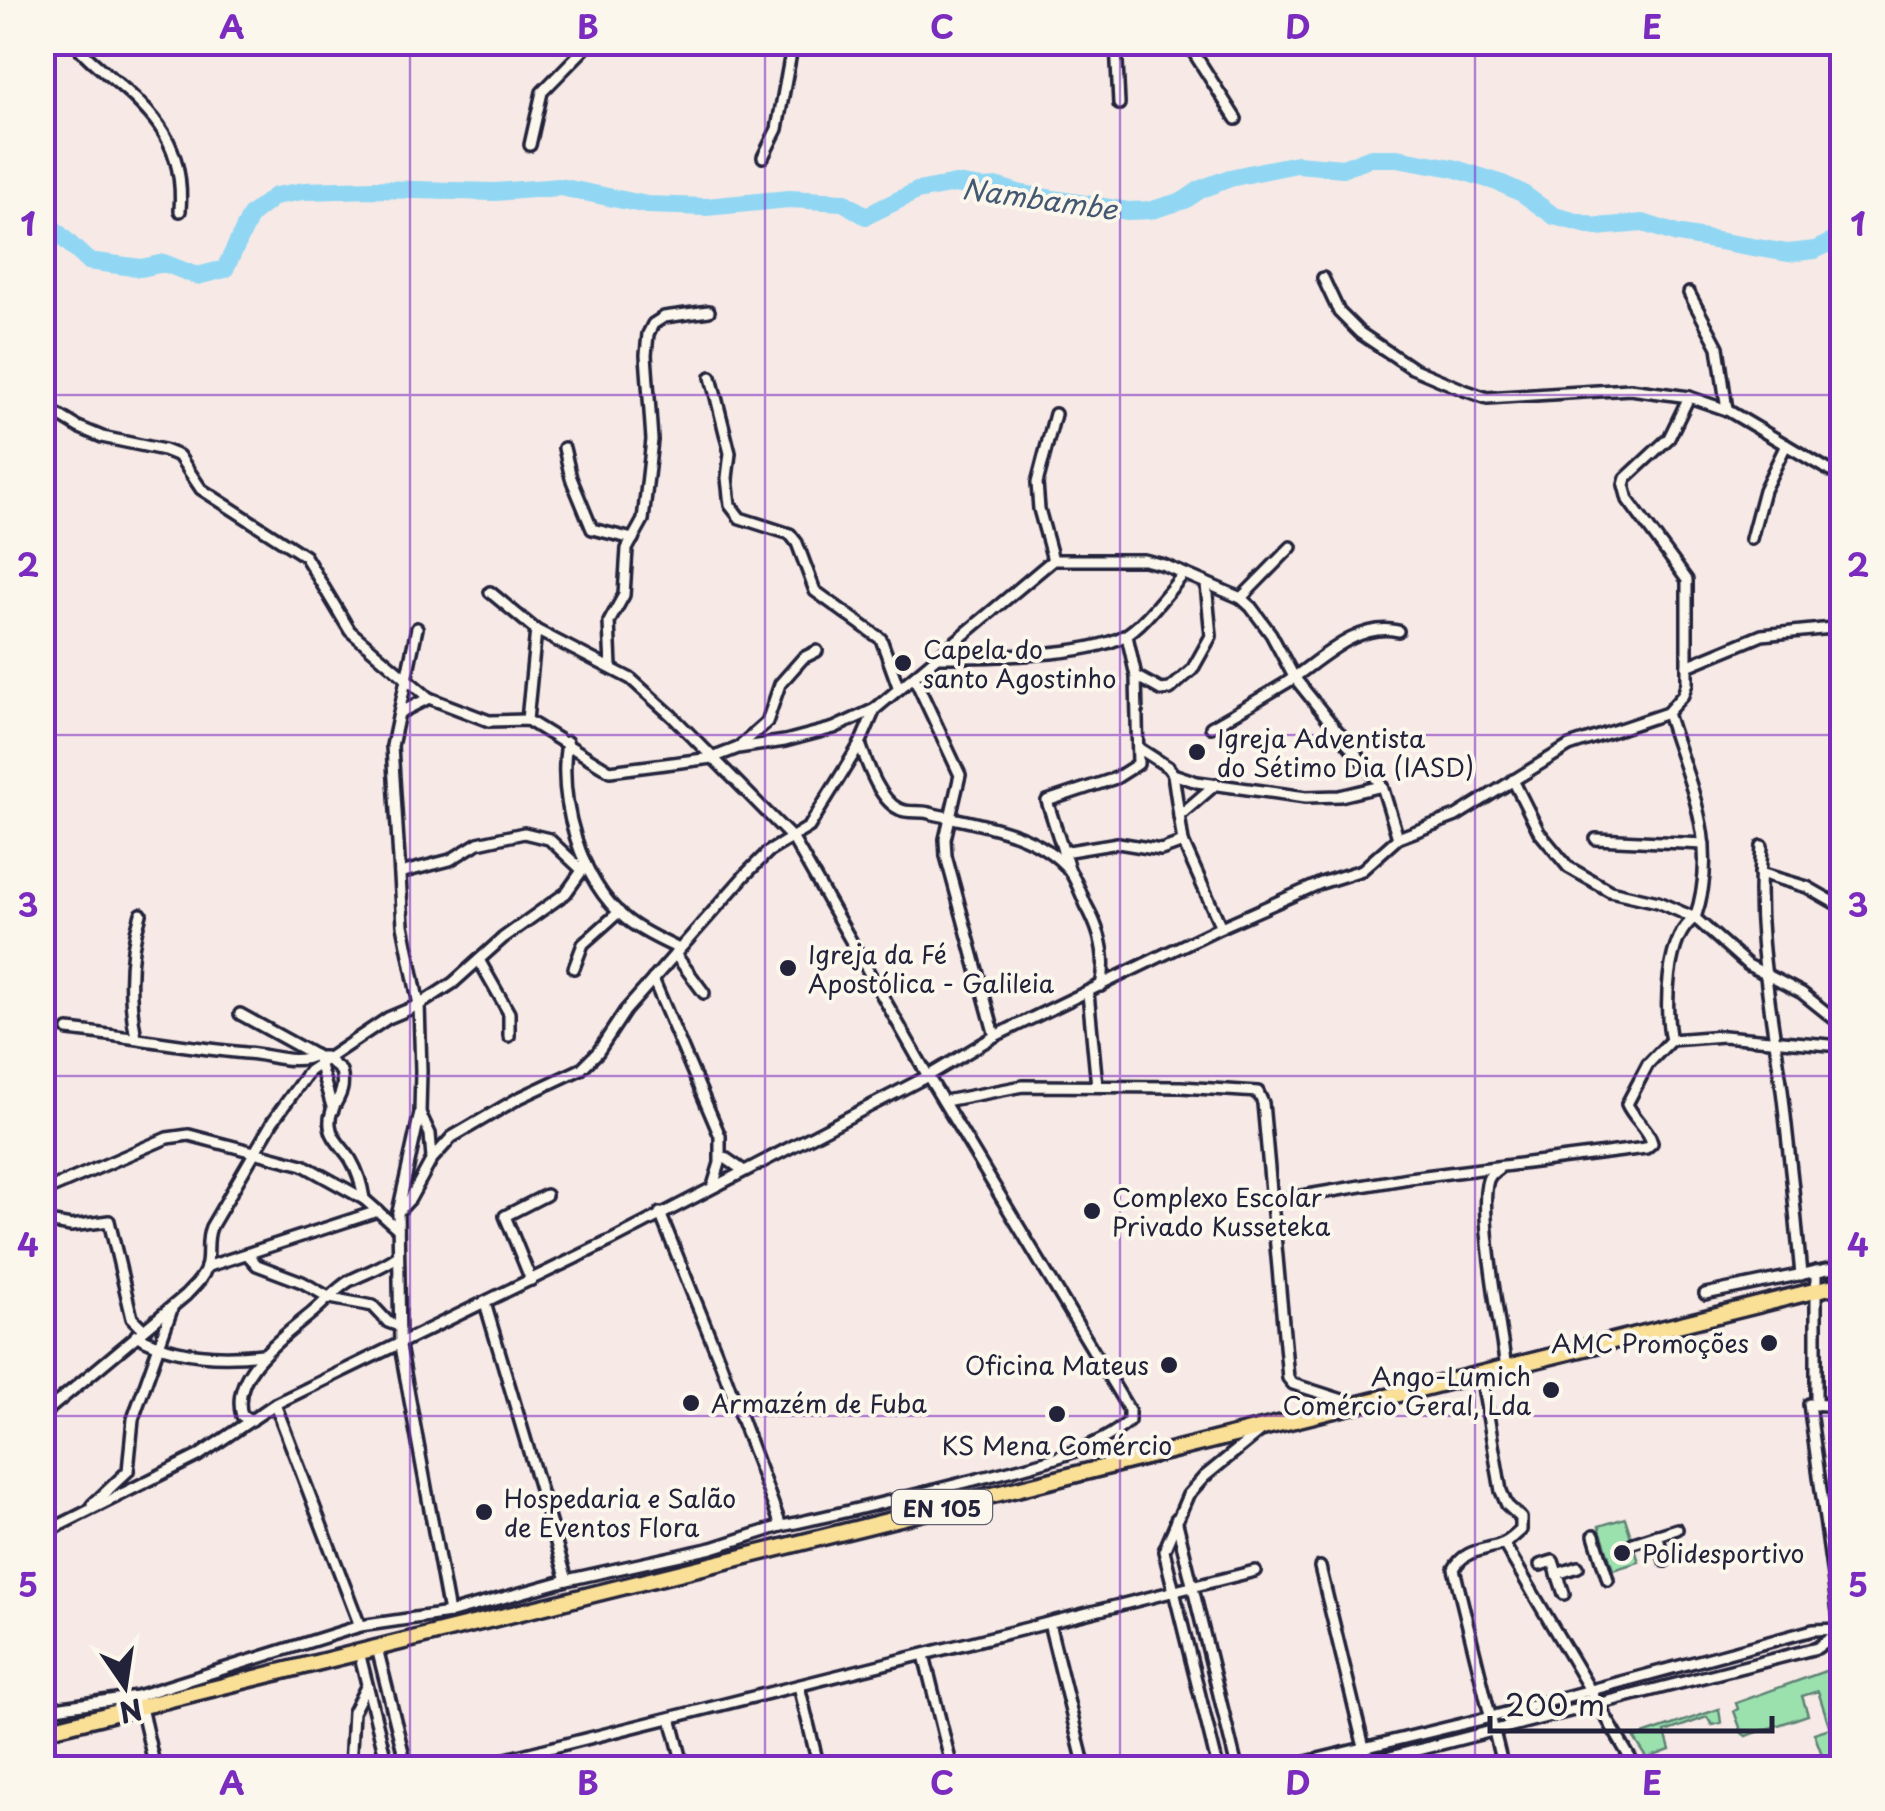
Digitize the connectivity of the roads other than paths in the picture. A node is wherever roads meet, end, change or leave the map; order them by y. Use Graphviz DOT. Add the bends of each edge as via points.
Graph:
graph roads {
  1 [pos="74,42"];
  2 [pos="591,42"];
  3 [pos="793,42"];
  4 [pos="1116,42"];
  5 [pos="1187,42"];
  6 [pos="1119,104"];
  7 [pos="1236,119"];
  8 [pos="530,144"];
  9 [pos="763,157"];
  10 [pos="180,211"];
  11 [pos="1323,278"];
  12 [pos="1688,293"];
  13 [pos="710,311"];
  14 [pos="711,377"];
  15 [pos="1689,398"];
  16 [pos="42,405"];
  17 [pos="1727,410"];
  18 [pos="1055,414"];
  19 [pos="1786,445"];
  20 [pos="564,448"];
  21 [pos="1842,478"];
  22 [pos="632,539"];
  23 [pos="1751,540"];
  24 [pos="1291,548"];
  25 [pos="1054,560"];
  26 [pos="1183,575"];
  27 [pos="1206,584"];
  28 [pos="490,592"];
  29 [pos="1241,598"];
  30 [pos="1842,627"];
  31 [pos="417,628"];
  32 [pos="536,630"];
  33 [pos="1398,630"];
  34 [pos="1127,636"];
  35 [pos="816,650"];
  36 [pos="940,656"];
  37 [pos="1686,666"];
  38 [pos="611,667"];
  39 [pos="1136,676"];
  40 [pos="914,677"];
  41 [pos="1294,677"];
  42 [pos="406,682"];
  43 [pos="899,689"];
  44 [pos="429,698"];
  45 [pos="875,709"];
  46 [pos="401,712"];
  47 [pos="1667,712"];
  48 [pos="527,720"];
  49 [pos="1210,727"];
  50 [pos="567,742"];
  51 [pos="860,744"];
  52 [pos="738,748"];
  53 [pos="1140,749"];
  54 [pos="712,758"];
  55 [pos="1173,774"];
  56 [pos="1513,780"];
  57 [pos="1216,784"];
  58 [pos="1382,786"];
  59 [pos="1179,816"];
  60 [pos="950,819"];
  61 [pos="1398,838"];
  62 [pos="793,839"];
  63 [pos="1596,839"];
  64 [pos="1183,842"];
  65 [pos="1704,844"];
  66 [pos="1762,846"];
  67 [pos="1063,852"];
  68 [pos="584,868"];
  69 [pos="1070,872"];
  70 [pos="400,873"];
  71 [pos="1760,873"];
  72 [pos="1842,907"];
  73 [pos="619,912"];
  74 [pos="141,914"];
  75 [pos="1694,918"];
  76 [pos="1221,928"];
  77 [pos="678,952"];
  78 [pos="479,960"];
  79 [pos="574,968"];
  80 [pos="1766,975"];
  81 [pos="653,979"];
  82 [pos="1100,986"];
  83 [pos="704,993"];
  84 [pos="1088,993"];
  85 [pos="419,1005"];
  86 [pos="240,1014"];
  87 [pos="1842,1025"];
  88 [pos="68,1030"];
  89 [pos="509,1036"];
  90 [pos="995,1036"];
  91 [pos="136,1038"];
  92 [pos="1774,1039"];
  93 [pos="1671,1040"];
  94 [pos="1842,1046"];
  95 [pos="319,1058"];
  96 [pos="928,1076"];
  97 [pos="1097,1086"];
  98 [pos="945,1101"];
  99 [pos="333,1110"];
  100 [pos="420,1113"];
  101 [pos="254,1153"];
  102 [pos="721,1155"];
  103 [pos="432,1158"];
  104 [pos="1500,1167"];
  105 [pos="744,1170"];
  106 [pos="712,1187"];
  107 [pos="42,1192"];
  108 [pos="546,1195"];
  109 [pos="364,1199"];
  110 [pos="1272,1201"];
  111 [pos="378,1212"];
  112 [pos="398,1212"];
  113 [pos="660,1213"];
  114 [pos="42,1221"];
  115 [pos="398,1229"];
  116 [pos="247,1254"];
  117 [pos="398,1256"];
  118 [pos="1842,1266"];
  119 [pos="206,1268"];
  120 [pos="1816,1272"];
  121 [pos="1801,1275"];
  122 [pos="531,1280"];
  123 [pos="1842,1284"];
  124 [pos="1816,1290"];
  125 [pos="1704,1294"];
  126 [pos="330,1298"];
  127 [pos="485,1303"];
  128 [pos="172,1306"];
  129 [pos="132,1318"];
  130 [pos="399,1326"];
  131 [pos="140,1332"];
  132 [pos="124,1345"];
  133 [pos="400,1346"];
  134 [pos="160,1349"];
  135 [pos="262,1354"];
  136 [pos="237,1357"];
  137 [pos="1506,1368"];
  138 [pos="250,1371"];
  139 [pos="1482,1375"];
  140 [pos="276,1404"];
  141 [pos="1357,1405"];
  142 [pos="1816,1406"];
  143 [pos="1842,1406"];
  144 [pos="42,1414"];
  145 [pos="252,1420"];
  146 [pos="1265,1426"];
  147 [pos="1038,1464"];
  148 [pos="128,1471"];
  149 [pos="1043,1482"];
  150 [pos="144,1484"];
  151 [pos="90,1508"];
  152 [pos="1176,1519"];
  153 [pos="781,1526"];
  154 [pos="1677,1528"];
  155 [pos="42,1534"];
  156 [pos="1594,1535"];
  157 [pos="1657,1535"];
  158 [pos="1633,1543"];
  159 [pos="1504,1544"];
  160 [pos="1665,1561"];
  161 [pos="1540,1565"];
  162 [pos="1320,1567"];
  163 [pos="1578,1568"];
  164 [pos="1255,1572"];
  165 [pos="1558,1574"];
  166 [pos="566,1580"];
  167 [pos="1608,1580"];
  168 [pos="1192,1587"];
  169 [pos="1175,1592"];
  170 [pos="1564,1594"];
  171 [pos="449,1613"];
  172 [pos="1049,1623"];
  173 [pos="360,1626"];
  174 [pos="1842,1629"];
  175 [pos="1842,1642"];
  176 [pos="377,1648"];
  177 [pos="358,1652"];
  178 [pos="924,1655"];
  179 [pos="366,1684"];
  180 [pos="799,1686"];
  181 [pos="1590,1690"];
  182 [pos="140,1702"];
  183 [pos="1599,1706"];
  184 [pos="42,1710"];
  185 [pos="1491,1716"];
  186 [pos="671,1718"];
  187 [pos="42,1731"];
  188 [pos="1495,1732"];
  189 [pos="1364,1748"];
  190 [pos="542,1750"];
  191 [pos="1368,1766"];
  192 [pos="155,1768"];
  193 [pos="350,1768"];
  194 [pos="388,1768"];
  195 [pos="408,1768"];
  196 [pos="470,1768"];
  197 [pos="546,1768"];
  198 [pos="684,1768"];
  199 [pos="819,1768"];
  200 [pos="952,1768"];
  201 [pos="1085,1768"];
  202 [pos="1218,1768"];
  203 [pos="1237,1768"];
  204 [pos="1282,1768"];
  205 [pos="1347,1768"];
  206 [pos="1503,1768"];
  207 [pos="1636,1768"];
  1 -- 10 [label="street" via="165,131 182,188"];
  2 -- 8 [label="street" via="542,92"];
  3 -- 9 [label="street" via="777,129"];
  4 -- 6 [label="street"];
  5 -- 7 [label="street"];
  11 -- 15 [label="street" via="1339,312 1360,333 1412,368 1487,398 1630,390"];
  12 -- 17 [label="street" via="1718,346"];
  13 -- 22 [label="street" via="664,317 648,334 652,440 643,520"];
  14 -- 43 [label="street" via="730,453 730,506 757,526 790,534 815,590 881,639"];
  15 -- 17 [label="street"];
  15 -- 37 [label="street" via="1669,438 1624,485 1687,580"];
  16 -- 42 [label="street" via="102,437 180,456 201,489 305,556 350,631"];
  17 -- 19 [label="street"];
  18 -- 25 [label="street" via="1037,483"];
  19 -- 21 [label="street"];
  19 -- 23 [label="street" via="1764,490"];
  20 -- 22 [label="street" via="592,529"];
  22 -- 38 [label="street" via="624,595 609,622"];
  24 -- 29 [label="street"];
  25 -- 26 [label="street" via="1144,560"];
  25 -- 36 [label="street"];
  26 -- 27 [label="street"];
  26 -- 34 [label="street"];
  27 -- 29 [label="street"];
  27 -- 39 [label="street" via="1211,636 1192,670 1162,690"];
  28 -- 32 [label="street"];
  29 -- 41 [label="street"];
  30 -- 37 [label="street" via="1762,635"];
  31 -- 42 [label="street"];
  32 -- 38 [label="street"];
  32 -- 48 [label="street"];
  33 -- 41 [label="street" via="1382,628 1349,640"];
  34 -- 36 [label="street" via="1062,650"];
  34 -- 39 [label="street"];
  35 -- 52 [label="street" via="780,684 771,716"];
  36 -- 40 [label="street"];
  37 -- 47 [label="street" via="1683,696"];
  38 -- 54 [label="street"];
  39 -- 53 [label="street"];
  40 -- 43 [label="street"];
  40 -- 60 [label="street" via="960,775"];
  41 -- 49 [label="street"];
  41 -- 58 [label="street"];
  42 -- 44 [label="street"];
  42 -- 46 [label="street"];
  43 -- 45 [label="street"];
  44 -- 46 [label="street"];
  44 -- 48 [label="street" via="489,721"];
  45 -- 51 [label="street"];
  45 -- 52 [label="street" via="834,728"];
  46 -- 70 [label="street" via="392,746"];
  47 -- 56 [label="street" via="1569,746"];
  47 -- 65 [label="street" via="1697,798"];
  48 -- 50 [label="street"];
  50 -- 54 [label="street" via="610,770"];
  50 -- 68 [label="street" via="564,793"];
  51 -- 60 [label="street" via="892,804"];
  51 -- 62 [label="street" via="819,814"];
  52 -- 54 [label="street"];
  53 -- 55 [label="street"];
  53 -- 67 [label="street" via="1134,768 1047,801"];
  54 -- 62 [label="street"];
  55 -- 57 [label="street"];
  55 -- 59 [label="street"];
  56 -- 61 [label="street" via="1456,816"];
  56 -- 75 [label="street" via="1539,832 1568,867 1610,891"];
  57 -- 58 [label="street" via="1306,797"];
  57 -- 59 [label="street"];
  58 -- 61 [label="street"];
  59 -- 64 [label="street"];
  60 -- 69 [label="street" via="1023,838"];
  60 -- 90 [label="street" via="946,856"];
  61 -- 76 [label="street" via="1362,870"];
  62 -- 77 [label="street" via="768,852"];
  62 -- 96 [label="street"];
  63 -- 65 [label="street"];
  64 -- 67 [label="street" via="1161,850 1118,843"];
  64 -- 76 [label="street"];
  65 -- 75 [label="street" via="1702,897"];
  66 -- 71 [label="street"];
  67 -- 69 [label="street"];
  68 -- 70 [label="street" via="549,839 524,833"];
  68 -- 73 [label="street"];
  68 -- 78 [label="street" via="566,893"];
  69 -- 82 [label="street" via="1106,958"];
  70 -- 85 [label="street"];
  71 -- 72 [label="street" via="1808,887"];
  71 -- 80 [label="street"];
  73 -- 77 [label="street"];
  73 -- 79 [label="street" via="584,944"];
  74 -- 91 [label="street" via="129,997"];
  75 -- 80 [label="street"];
  75 -- 93 [label="street" via="1672,956"];
  76 -- 82 [label="street"];
  77 -- 81 [label="street"];
  77 -- 83 [label="street"];
  78 -- 85 [label="street"];
  78 -- 89 [label="street" via="509,1013"];
  80 -- 87 [label="street" via="1802,992"];
  80 -- 92 [label="street"];
  81 -- 102 [label="street" via="720,1136"];
  81 -- 103 [label="street" via="581,1069 452,1136"];
  82 -- 84 [label="street"];
  84 -- 90 [label="street"];
  84 -- 97 [label="street"];
  85 -- 95 [label="street"];
  85 -- 100 [label="street"];
  86 -- 95 [label="street"];
  88 -- 91 [label="street"];
  90 -- 96 [label="street"];
  91 -- 95 [label="street" via="214,1052"];
  92 -- 93 [label="street"];
  92 -- 94 [label="street"];
  92 -- 121 [label="street"];
  93 -- 104 [label="street" via="1648,1064 1627,1104 1650,1135 1646,1148"];
  95 -- 99 [label="street"];
  95 -- 99 [label="street" via="338,1067 343,1078"];
  95 -- 101 [label="street"];
  96 -- 98 [label="street"];
  96 -- 105 [label="street"];
  97 -- 98 [label="street" via="1023,1086"];
  97 -- 110 [label="street" via="1258,1092"];
  98 -- 147 [label="street" via="1129,1410 1129,1421 1116,1433"];
  99 -- 109 [label="street" via="332,1134 351,1160"];
  100 -- 103 [label="street"];
  100 -- 112 [label="street"];
  101 -- 107 [label="street" via="189,1135 167,1138"];
  101 -- 109 [label="street" via="302,1165"];
  101 -- 119 [label="street" via="206,1239"];
  102 -- 105 [label="street"];
  102 -- 106 [label="street"];
  103 -- 112 [label="street"];
  104 -- 110 [label="street"];
  104 -- 137 [label="street" via="1487,1183"];
  105 -- 106 [label="street"];
  106 -- 113 [label="street"];
  108 -- 122 [label="street" via="504,1216"];
  109 -- 111 [label="street"];
  110 -- 141 [label="street" via="1288,1378"];
  111 -- 115 [label="street"];
  111 -- 116 [label="street"];
  112 -- 115 [label="street"];
  113 -- 122 [label="street"];
  113 -- 153 [label="street"];
  114 -- 129 [label="street" via="70,1226 109,1220"];
  115 -- 117 [label="street"];
  116 -- 119 [label="street"];
  116 -- 126 [label="street" via="257,1265"];
  117 -- 126 [label="street"];
  117 -- 130 [label="street"];
  118 -- 120 [label="street"];
  119 -- 128 [label="street"];
  120 -- 121 [label="street"];
  120 -- 124 [label="street"];
  121 -- 125 [label="street"];
  122 -- 127 [label="street"];
  123 -- 124 [label="main road, EN 105"];
  124 -- 137 [label="main road, EN 105"];
  124 -- 142 [label="street"];
  126 -- 130 [label="street" via="373,1306"];
  126 -- 135 [label="street"];
  127 -- 133 [label="street"];
  127 -- 166 [label="street"];
  128 -- 131 [label="street"];
  128 -- 134 [label="street"];
  129 -- 131 [label="street"];
  129 -- 132 [label="street"];
  130 -- 133 [label="street"];
  131 -- 132 [label="street"];
  131 -- 134 [label="street"];
  132 -- 144 [label="street"];
  133 -- 140 [label="street"];
  133 -- 171 [label="street"];
  134 -- 136 [label="street"];
  134 -- 148 [label="street" via="133,1419"];
  135 -- 136 [label="street"];
  135 -- 138 [label="street"];
  136 -- 138 [label="street"];
  137 -- 139 [label="main road, EN 105"];
  138 -- 145 [label="street" via="240,1412"];
  139 -- 141 [label="main road, EN 105"];
  139 -- 159 [label="street" via="1501,1492 1521,1518 1521,1530"];
  140 -- 145 [label="street"];
  140 -- 173 [label="street"];
  141 -- 146 [label="main road, EN 105"];
  142 -- 143 [label="street"];
  142 -- 174 [label="street" via="1808,1404"];
  145 -- 150 [label="street"];
  146 -- 149 [label="main road, EN 105"];
  146 -- 152 [label="street" via="1204,1478"];
  147 -- 149 [label="street"];
  147 -- 153 [label="street"];
  148 -- 150 [label="street"];
  148 -- 151 [label="street"];
  149 -- 176 [label="main road, EN 105"];
  150 -- 151 [label="street"];
  151 -- 155 [label="street"];
  152 -- 168 [label="street"];
  152 -- 169 [label="street" via="1164,1551"];
  153 -- 166 [label="street"];
  154 -- 157 [label="street"];
  156 -- 167 [label="street"];
  157 -- 158 [label="street"];
  157 -- 160 [label="street"];
  159 -- 181 [label="street"];
  159 -- 185 [label="street" via="1478,1549 1454,1570"];
  161 -- 165 [label="street" via="1553,1561"];
  162 -- 189 [label="street"];
  163 -- 165 [label="street"];
  164 -- 168 [label="street"];
  165 -- 170 [label="street"];
  166 -- 171 [label="street"];
  168 -- 169 [label="street"];
  168 -- 203 [label="street"];
  169 -- 172 [label="street"];
  169 -- 202 [label="street"];
  171 -- 173 [label="street"];
  172 -- 178 [label="street"];
  172 -- 201 [label="street"];
  173 -- 182 [label="street"];
  174 -- 175 [label="street"];
  174 -- 181 [label="street" via="1813,1630"];
  174 -- 183 [label="street" via="1817,1648"];
  176 -- 177 [label="main road, EN 105"];
  176 -- 195 [label="street"];
  177 -- 179 [label="street"];
  177 -- 182 [label="main road, EN 105"];
  178 -- 180 [label="street"];
  178 -- 200 [label="street"];
  179 -- 193 [label="street" via="353,1712"];
  179 -- 194 [label="street"];
  180 -- 186 [label="street"];
  180 -- 199 [label="street"];
  181 -- 183 [label="street"];
  181 -- 185 [label="street"];
  182 -- 184 [label="street"];
  182 -- 187 [label="main road, EN 105"];
  182 -- 192 [label="street"];
  183 -- 188 [label="street"];
  183 -- 207 [label="street"];
  185 -- 188 [label="street"];
  185 -- 189 [label="street"];
  186 -- 190 [label="street"];
  186 -- 198 [label="street"];
  188 -- 191 [label="street"];
  188 -- 206 [label="street"];
  189 -- 191 [label="street"];
  189 -- 204 [label="street"];
  190 -- 196 [label="street"];
  190 -- 197 [label="street"];
  191 -- 205 [label="street"];
}
